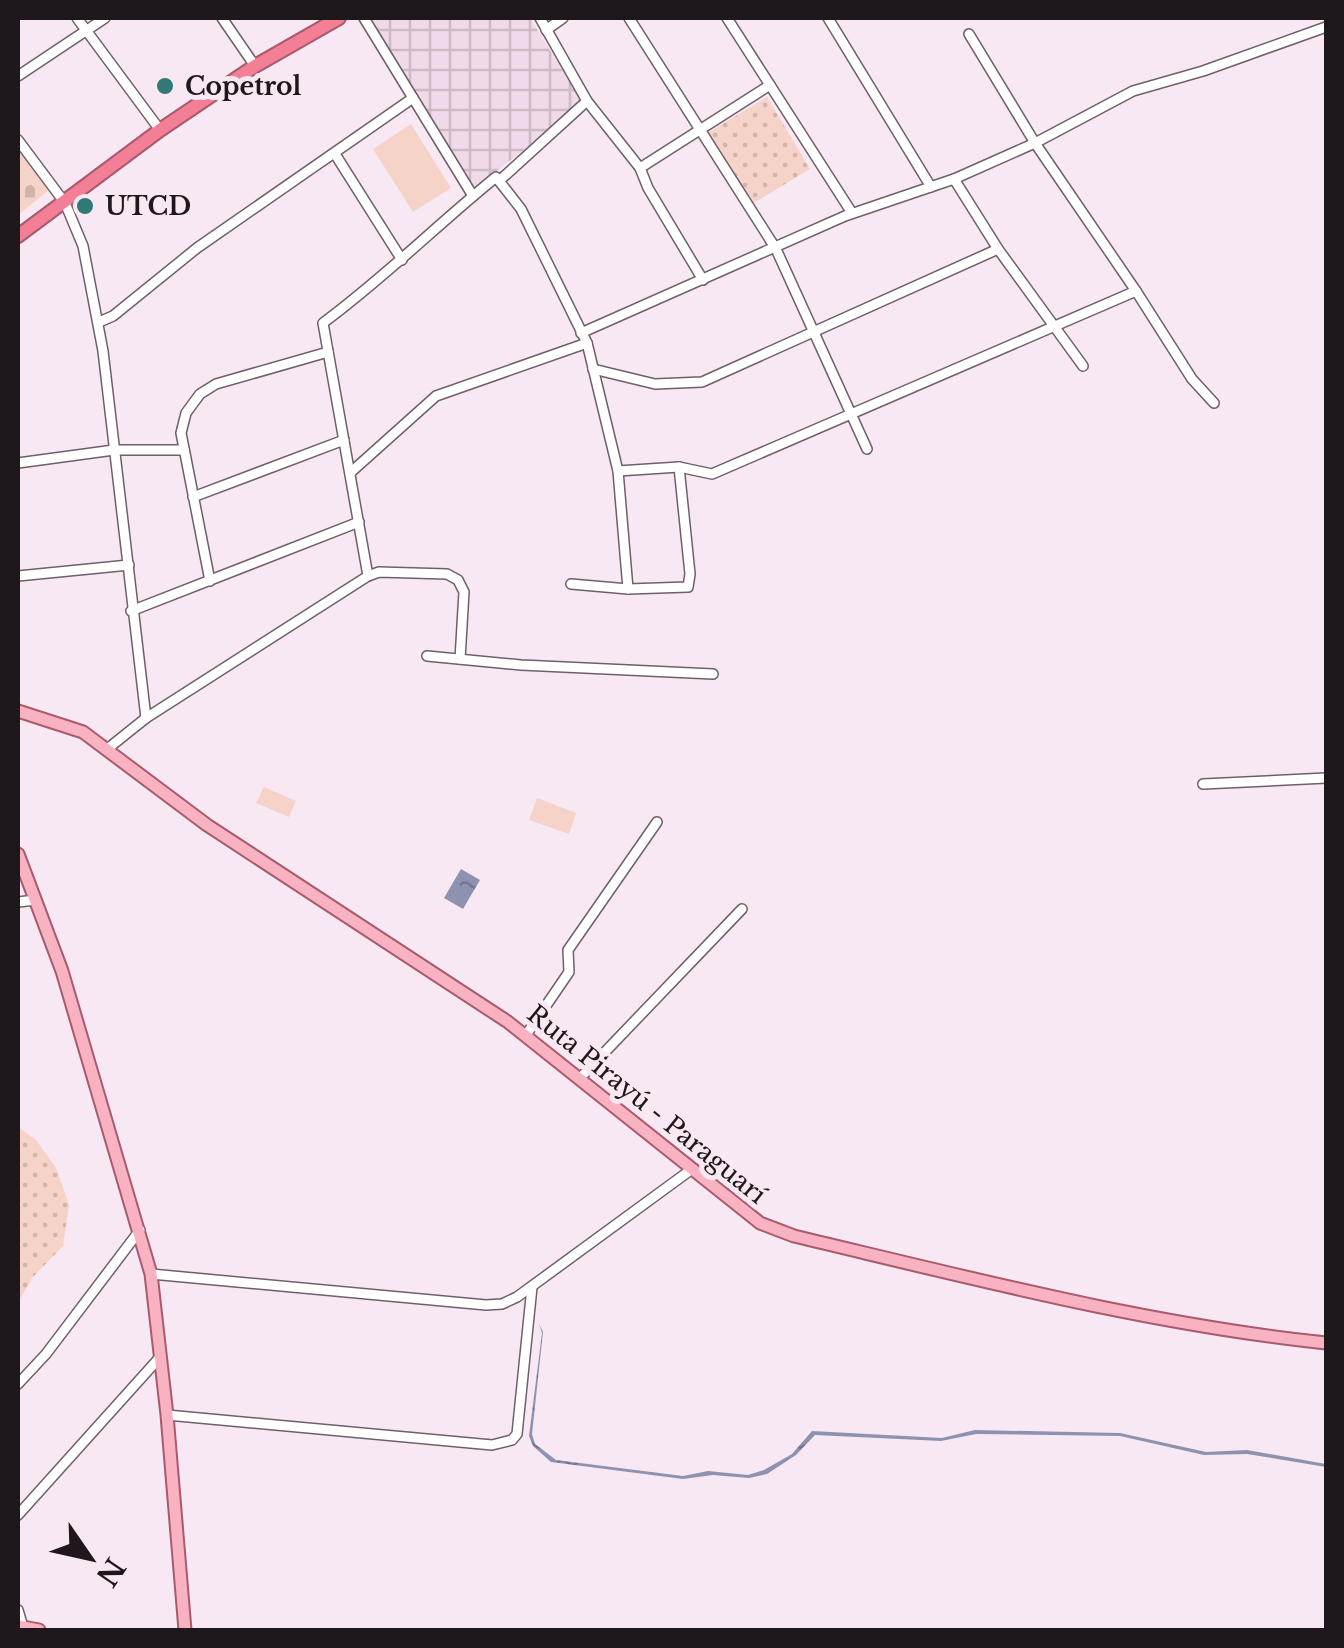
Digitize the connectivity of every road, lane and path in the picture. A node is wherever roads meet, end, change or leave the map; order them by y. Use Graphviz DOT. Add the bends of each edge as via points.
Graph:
graph roads {
  1 [pos="78,18"];
  2 [pos="105,18"];
  3 [pos="222,18"];
  4 [pos="339,18"];
  5 [pos="364,18"];
  6 [pos="540,18"];
  7 [pos="564,18"];
  8 [pos="629,18"];
  9 [pos="727,18"];
  10 [pos="828,18"];
  11 [pos="1326,27"];
  12 [pos="546,30"];
  13 [pos="85,31"];
  14 [pos="969,34"];
  15 [pos="255,66"];
  16 [pos="18,76"];
  17 [pos="770,85"];
  18 [pos="413,98"];
  19 [pos="587,100"];
  20 [pos="160,130"];
  21 [pos="698,130"];
  22 [pos="18,140"];
  23 [pos="1035,143"];
  24 [pos="334,154"];
  25 [pos="640,168"];
  26 [pos="954,179"];
  27 [pos="499,182"];
  28 [pos="930,187"];
  29 [pos="473,196"];
  30 [pos="65,203"];
  31 [pos="852,213"];
  32 [pos="18,236"];
  33 [pos="776,248"];
  34 [pos="998,249"];
  35 [pos="402,260"];
  36 [pos="703,280"];
  37 [pos="1136,291"];
  38 [pos="99,322"];
  39 [pos="1054,326"];
  40 [pos="812,332"];
  41 [pos="584,338"];
  42 [pos="328,352"];
  43 [pos="1083,366"];
  44 [pos="593,370"];
  45 [pos="1214,403"];
  46 [pos="850,413"];
  47 [pos="344,440"];
  48 [pos="866,449"];
  49 [pos="114,450"];
  50 [pos="184,450"];
  51 [pos="18,463"];
  52 [pos="678,467"];
  53 [pos="618,471"];
  54 [pos="350,473"];
  55 [pos="193,497"];
  56 [pos="359,522"];
  57 [pos="129,565"];
  58 [pos="18,576"];
  59 [pos="368,576"];
  60 [pos="210,581"];
  61 [pos="571,584"];
  62 [pos="628,589"];
  63 [pos="131,610"];
  64 [pos="427,656"];
  65 [pos="460,659"];
  66 [pos="713,674"];
  67 [pos="18,710"];
  68 [pos="146,718"];
  69 [pos="106,750"];
  70 [pos="1326,778"];
  71 [pos="1203,784"];
  72 [pos="657,822"];
  73 [pos="18,854"];
  74 [pos="35,900"];
  75 [pos="18,902"];
  76 [pos="742,909"];
  77 [pos="526,1035"];
  78 [pos="580,1078"];
  79 [pos="692,1169"];
  80 [pos="140,1230"];
  81 [pos="152,1274"];
  82 [pos="532,1287"];
  83 [pos="1326,1343"];
  84 [pos="161,1356"];
  85 [pos="18,1384"];
  86 [pos="167,1415"];
  87 [pos="18,1514"];
  88 [pos="18,1610"];
  89 [pos="20,1626"];
  90 [pos="39,1630"];
  91 [pos="185,1630"];
  1 -- 13 [label="street"];
  2 -- 13 [label="street"];
  3 -- 15 [label="street"];
  4 -- 15 [label="highway"];
  5 -- 18 [label="street"];
  6 -- 12 [label="street"];
  7 -- 12 [label="street"];
  8 -- 21 [label="street"];
  9 -- 17 [label="street"];
  10 -- 28 [label="street"];
  11 -- 23 [label="street" via="1133,91"];
  12 -- 19 [label="street"];
  13 -- 16 [label="street"];
  13 -- 20 [label="street"];
  14 -- 23 [label="street"];
  15 -- 20 [label="highway"];
  17 -- 21 [label="street"];
  17 -- 31 [label="street"];
  18 -- 24 [label="street"];
  18 -- 29 [label="street"];
  19 -- 25 [label="street"];
  19 -- 27 [label="street"];
  20 -- 30 [label="highway"];
  21 -- 25 [label="street"];
  21 -- 33 [label="street"];
  22 -- 30 [label="street"];
  23 -- 26 [label="street"];
  23 -- 37 [label="street"];
  24 -- 35 [label="street"];
  24 -- 38 [label="street"];
  25 -- 36 [label="street"];
  26 -- 28 [label="street"];
  26 -- 34 [label="street"];
  27 -- 29 [label="street" via="496,177"];
  27 -- 41 [label="street" via="520,209"];
  28 -- 31 [label="street"];
  29 -- 35 [label="street"];
  30 -- 32 [label="highway"];
  30 -- 38 [label="street" via="83,246"];
  31 -- 33 [label="street"];
  33 -- 36 [label="street"];
  33 -- 40 [label="street"];
  34 -- 39 [label="street"];
  34 -- 40 [label="street"];
  35 -- 42 [label="street" via="322,324"];
  36 -- 41 [label="street"];
  37 -- 39 [label="street"];
  37 -- 45 [label="street"];
  38 -- 49 [label="street"];
  39 -- 43 [label="street"];
  39 -- 46 [label="street"];
  40 -- 44 [label="street" via="702,382 655,384"];
  40 -- 46 [label="street"];
  41 -- 44 [label="street"];
  41 -- 54 [label="street" via="436,396"];
  42 -- 47 [label="street"];
  42 -- 50 [label="street" via="200,394 186,413"];
  44 -- 53 [label="street"];
  46 -- 48 [label="street"];
  46 -- 52 [label="street" via="712,474"];
  47 -- 54 [label="street"];
  47 -- 55 [label="street"];
  49 -- 50 [label="street"];
  49 -- 51 [label="street"];
  49 -- 57 [label="street"];
  50 -- 55 [label="street"];
  52 -- 53 [label="street"];
  52 -- 62 [label="street" via="688,586"];
  53 -- 62 [label="street"];
  54 -- 56 [label="street"];
  55 -- 60 [label="street"];
  56 -- 59 [label="street"];
  56 -- 60 [label="street"];
  57 -- 58 [label="street"];
  57 -- 63 [label="street"];
  59 -- 65 [label="street" via="447,574 458,580 464,592"];
  59 -- 68 [label="street"];
  60 -- 63 [label="street"];
  61 -- 62 [label="street"];
  63 -- 68 [label="street"];
  64 -- 65 [label="street"];
  65 -- 66 [label="street"];
  67 -- 69 [label="main road, Ruta Pirayú - Paraguarí" via="82,732"];
  68 -- 69 [label="street"];
  69 -- 77 [label="main road, Ruta Pirayú - Paraguarí" via="207,825"];
  70 -- 71 [label="street"];
  72 -- 77 [label="street" via="568,950 569,972"];
  73 -- 74 [label="main road"];
  74 -- 75 [label="street"];
  74 -- 80 [label="main road"];
  76 -- 78 [label="street"];
  77 -- 78 [label="main road, Ruta Pirayú - Paraguarí"];
  78 -- 79 [label="main road, Ruta Pirayú - Paraguarí"];
  79 -- 82 [label="street"];
  79 -- 83 [label="main road, Ruta Pirayú - Paraguarí" via="760,1223 794,1236 1112,1311"];
  80 -- 81 [label="main road"];
  80 -- 85 [label="street"];
  81 -- 82 [label="street" via="486,1306"];
  81 -- 84 [label="main road"];
  82 -- 86 [label="street" via="512,1440 492,1445"];
  84 -- 86 [label="main road"];
  84 -- 87 [label="street"];
  86 -- 91 [label="main road"];
  88 -- 89 [label="street"];
  89 -- 90 [label="main road"];
}
